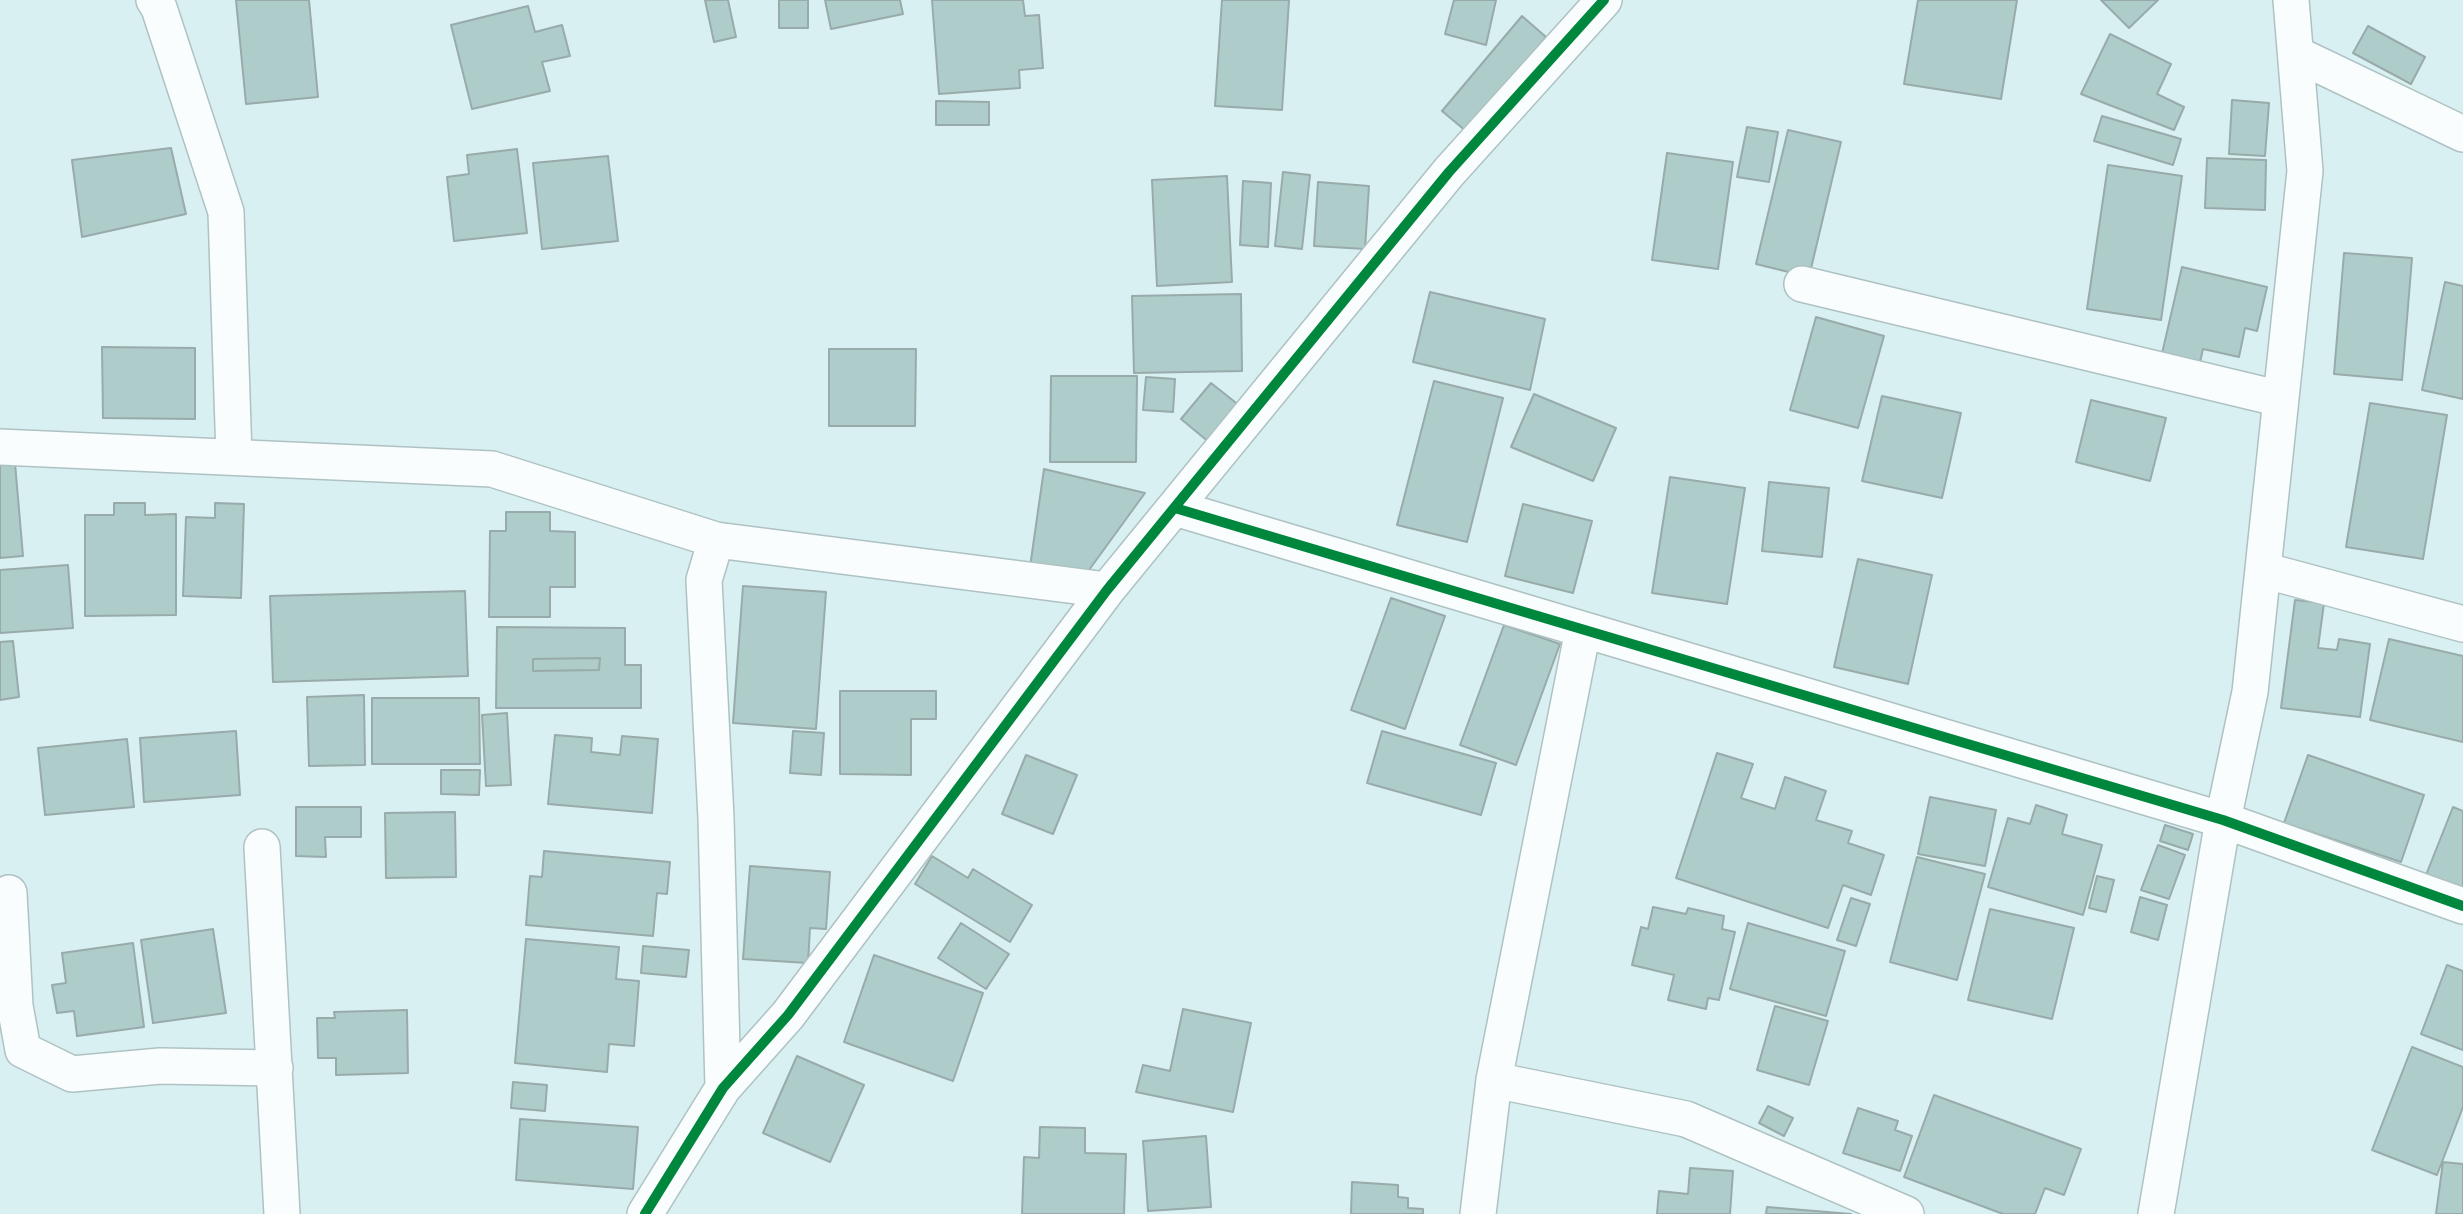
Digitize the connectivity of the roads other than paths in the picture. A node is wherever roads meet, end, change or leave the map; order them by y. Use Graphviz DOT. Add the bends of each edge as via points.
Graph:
graph roads {
  1 [pos="154,0"];
  2 [pos="1604,0"];
  3 [pos="2291,0"];
  4 [pos="2296,54"];
  5 [pos="2463,134"];
  6 [pos="1802,284"];
  7 [pos="2281,399"];
  8 [pos="0,447"];
  9 [pos="234,457"];
  10 [pos="1175,508"];
  11 [pos="716,540"];
  12 [pos="2263,570"];
  13 [pos="1107,590"];
  14 [pos="2463,624"];
  15 [pos="1583,630"];
  16 [pos="2224,820"];
  17 [pos="262,847"];
  18 [pos="9,893"];
  19 [pos="2463,906"];
  20 [pos="275,1069"];
  21 [pos="1494,1080"];
  22 [pos="723,1088"];
  23 [pos="282,1214"];
  24 [pos="645,1214"];
  25 [pos="1478,1214"];
  26 [pos="1906,1214"];
  27 [pos="2156,1214"];
  1 -- 9 [label="street" via="226,212"];
  2 -- 10 [label="street" via="1449,172"];
  3 -- 4 [label="street"];
  4 -- 5 [label="street"];
  4 -- 7 [label="street" via="2305,171"];
  6 -- 7 [label="street"];
  7 -- 12 [label="street"];
  8 -- 9 [label="street"];
  9 -- 11 [label="street" via="492,469"];
  10 -- 13 [label="street"];
  10 -- 15 [label="street"];
  11 -- 13 [label="street"];
  11 -- 22 [label="street" via="704,580"];
  12 -- 14 [label="street"];
  12 -- 16 [label="street" via="2250,692"];
  13 -- 22 [label="street" via="788,1015"];
  15 -- 16 [label="street"];
  15 -- 21 [label="street"];
  16 -- 19 [label="street"];
  16 -- 27 [label="street"];
  17 -- 20 [label="street"];
  18 -- 20 [label="street" via="15,1006 23,1050 72,1074 160,1066"];
  20 -- 23 [label="street"];
  21 -- 25 [label="street"];
  21 -- 26 [label="street" via="1686,1119"];
  22 -- 24 [label="street"];
}
